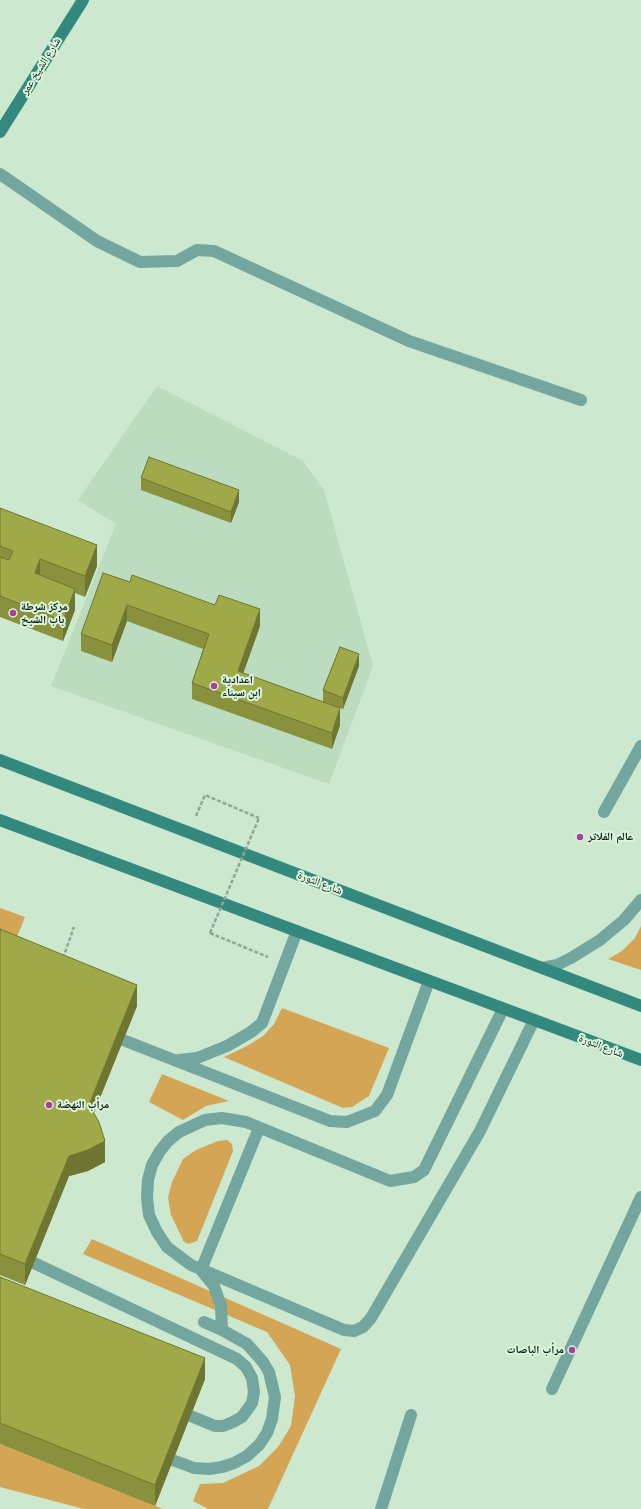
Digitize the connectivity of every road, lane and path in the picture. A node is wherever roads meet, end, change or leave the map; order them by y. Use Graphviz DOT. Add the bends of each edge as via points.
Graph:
graph roads {
  1 [pos="83,0"];
  2 [pos="0,132"];
  3 [pos="0,174"];
  4 [pos="581,400"];
  5 [pos="641,746"];
  6 [pos="3,759"];
  7 [pos="604,812"];
  8 [pos="0,820"];
  9 [pos="189,833"];
  10 [pos="641,900"];
  11 [pos="74,926"];
  12 [pos="297,931"];
  13 [pos="251,950"];
  14 [pos="62,960"];
  15 [pos="542,968"];
  16 [pos="429,981"];
  17 [pos="641,1006"];
  18 [pos="502,1008"];
  19 [pos="534,1020"];
  20 [pos="641,1060"];
  21 [pos="259,1128"];
  22 [pos="641,1197"];
  23 [pos="34,1264"];
  24 [pos="201,1270"];
  25 [pos="204,1322"];
  26 [pos="222,1330"];
  27 [pos="552,1389"];
  28 [pos="165,1406"];
  29 [pos="411,1415"];
  30 [pos="147,1451"];
  31 [pos="381,1509"];
  1 -- 2 [label="main road, شارع الشيخ عمر"];
  3 -- 4 [label="street" via="97,241 140,262 177,261 197,250 214,251 409,341"];
  5 -- 7 [label="street"];
  6 -- 9 [label="main road, شارع الثورة"];
  8 -- 12 [label="main road, شارع الثورة"];
  9 -- 13 [label="path, bridge" via="205,795 259,818 210,933"];
  9 -- 15 [label="main road, شارع الثورة"];
  10 -- 15 [label="street" via="624,920 600,940 557,965"];
  11 -- 14 [label="path"];
  12 -- 16 [label="main road, شارع الثورة"];
  12 -- 16 [label="street" via="262,1023 239,1039 197,1058 179,1060 124,1040 330,1121 347,1122 375,1111 387,1095"];
  15 -- 17 [label="main road, شارع الثورة"];
  16 -- 18 [label="main road, شارع الثورة"];
  18 -- 19 [label="main road, شارع الثورة"];
  18 -- 21 [label="street" via="424,1170 414,1176 390,1181"];
  19 -- 20 [label="main road, شارع الثورة"];
  19 -- 24 [label="street" via="480,1131 371,1318 363,1327 354,1331 344,1330"];
  21 -- 24 [label="street"];
  21 -- 24 [label="street" via="231,1119 205,1120 173,1136 152,1165 148,1180 149,1215 167,1247"];
  22 -- 27 [label="street"];
  23 -- 28 [label="street" via="237,1359 246,1367 254,1385 252,1403 242,1417 223,1426 215,1426"];
  24 -- 26 [label="street" via="214,1286 222,1306"];
  25 -- 26 [label="street"];
  26 -- 30 [label="street" via="256,1352 269,1372 275,1397 267,1433 247,1456 222,1468 184,1466"];
  29 -- 31 [label="street"];
}
